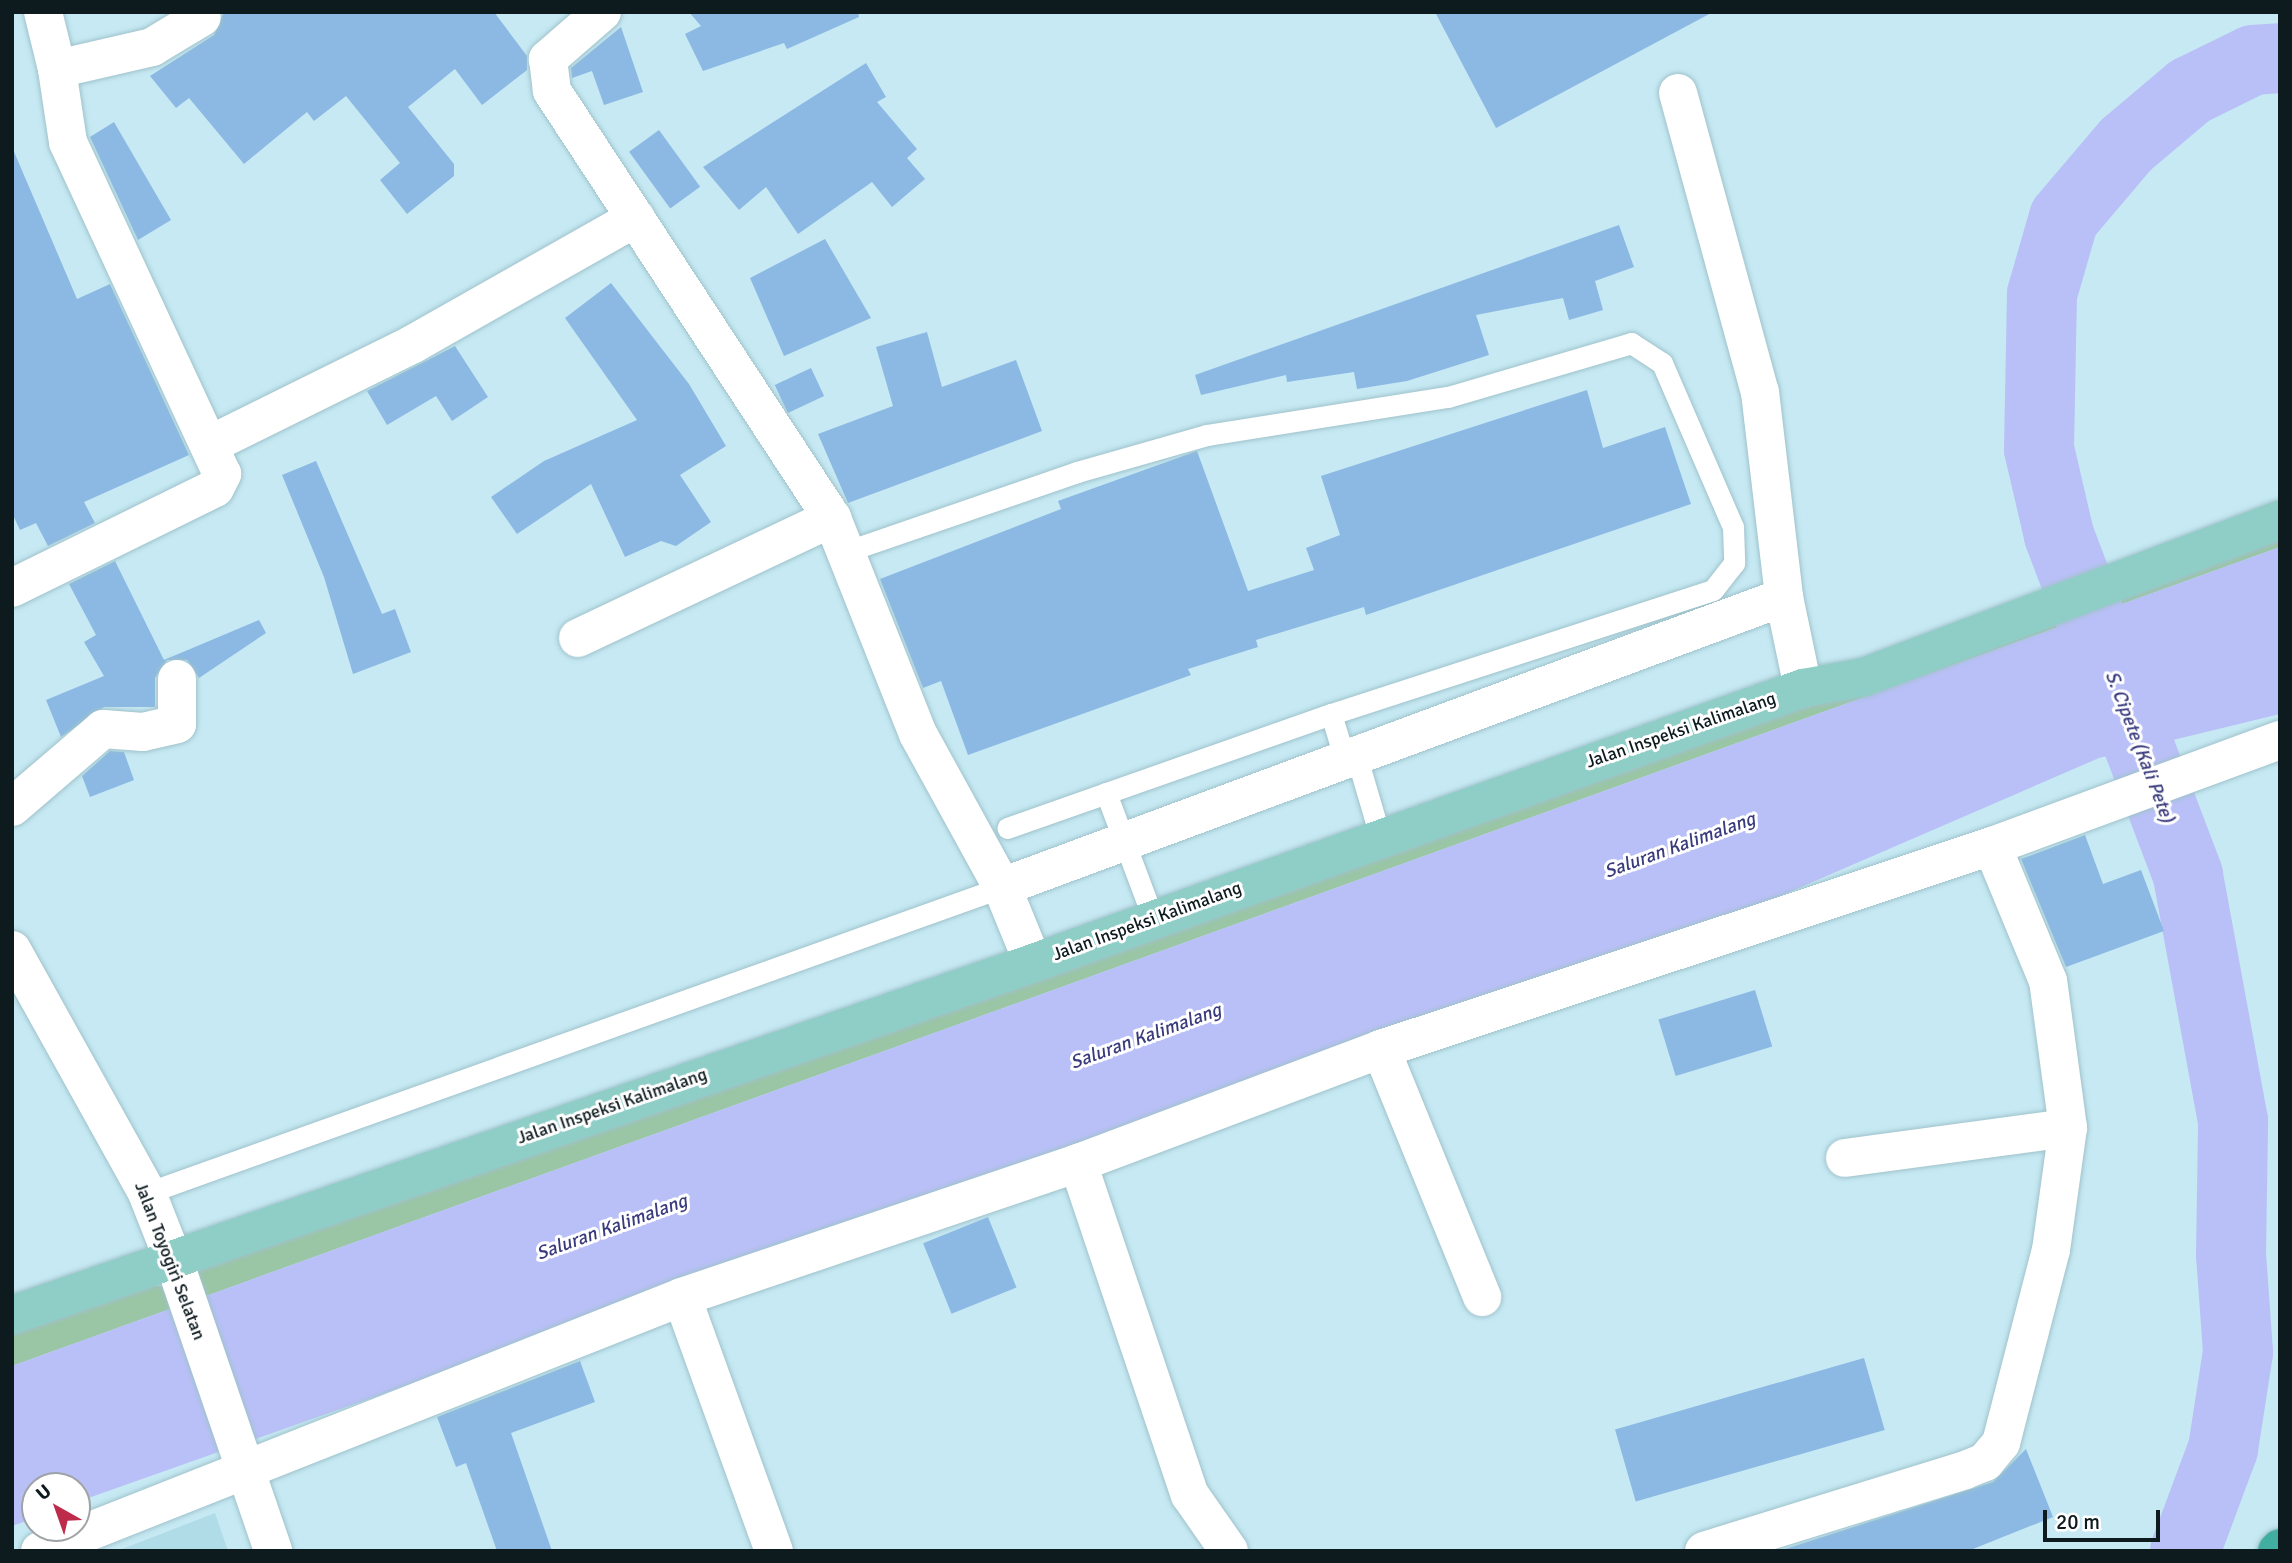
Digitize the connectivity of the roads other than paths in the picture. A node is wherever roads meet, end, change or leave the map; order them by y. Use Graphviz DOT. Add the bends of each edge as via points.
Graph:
graph roads {
  1 [pos="43,12"];
  2 [pos="602,12"];
  3 [pos="202,17"];
  4 [pos="57,69"];
  5 [pos="1678,93"];
  6 [pos="636,218"];
  7 [pos="213,443"];
  8 [pos="2280,520"];
  9 [pos="840,535"];
  10 [pos="12,588"];
  11 [pos="1784,597"];
  12 [pos="578,638"];
  13 [pos="177,679"];
  14 [pos="1803,688"];
  15 [pos="1331,714"];
  16 [pos="2280,740"];
  17 [pos="1357,758"];
  18 [pos="1107,793"];
  19 [pos="12,807"];
  20 [pos="1007,828"];
  21 [pos="1380,836"];
  22 [pos="1126,843"];
  23 [pos="1992,846"];
  24 [pos="1002,887"];
  25 [pos="1153,918"];
  26 [pos="12,950"];
  27 [pos="1033,963"];
  28 [pos="1381,1049"];
  29 [pos="2068,1128"];
  30 [pos="1845,1158"];
  31 [pos="1078,1163"];
  32 [pos="147,1192"];
  33 [pos="226,1241"];
  34 [pos="174,1264"];
  35 [pos="122,1280"];
  36 [pos="682,1297"];
  37 [pos="1482,1297"];
  38 [pos="188,1304"];
  39 [pos="12,1315"];
  40 [pos="248,1473"];
  41 [pos="40,1551"];
  42 [pos="273,1551"];
  43 [pos="774,1551"];
  44 [pos="1229,1551"];
  45 [pos="1704,1551"];
  1 -- 4 [label="street"];
  2 -- 6 [label="street" via="548,59 552,91"];
  3 -- 4 [label="street" via="152,47"];
  4 -- 7 [label="street" via="68,142"];
  5 -- 11 [label="street" via="1760,392"];
  6 -- 7 [label="street" via="413,344"];
  6 -- 9 [label="street"];
  7 -- 10 [label="street" via="222,474 215,488"];
  8 -- 14 [label="main road, Jalan Inspeksi Kalimalang" via="1864,677"];
  9 -- 12 [label="street"];
  9 -- 15 [label="lane" via="1207,436 1448,397 1631,343 1662,363 1733,527 1734,563 1713,590"];
  9 -- 24 [label="street" via="918,734"];
  11 -- 14 [label="street"];
  11 -- 17 [label="street"];
  13 -- 19 [label="street" via="177,723 143,732 103,729"];
  14 -- 21 [label="main road, Jalan Inspeksi Kalimalang"];
  15 -- 17 [label="lane" via="1340,744"];
  15 -- 18 [label="lane"];
  16 -- 23 [label="street"];
  17 -- 21 [label="lane"];
  17 -- 22 [label="street"];
  18 -- 20 [label="lane"];
  18 -- 22 [label="lane"];
  21 -- 25 [label="main road, Jalan Inspeksi Kalimalang"];
  22 -- 24 [label="street"];
  22 -- 25 [label="lane"];
  23 -- 28 [label="street"];
  23 -- 29 [label="street" via="2048,981"];
  24 -- 27 [label="street"];
  24 -- 32 [label="lane"];
  25 -- 27 [label="main road, Jalan Inspeksi Kalimalang"];
  26 -- 32 [label="street, Jalan Toyogiri Selatan"];
  27 -- 33 [label="main road, Jalan Inspeksi Kalimalang"];
  28 -- 31 [label="street"];
  28 -- 37 [label="street"];
  29 -- 30 [label="street"];
  29 -- 45 [label="street" via="2051,1250 1994,1454 1965,1470"];
  31 -- 36 [label="street"];
  31 -- 44 [label="street" via="1190,1495"];
  32 -- 34 [label="street, Jalan Toyogiri Selatan"];
  33 -- 34 [label="main road, Jalan Inspeksi Kalimalang"];
  33 -- 38 [label="street" via="192,1277"];
  34 -- 35 [label="main road, Jalan Inspeksi Kalimalang"];
  34 -- 38 [label="street, Jalan Toyogiri Selatan"];
  35 -- 38 [label="street" via="166,1287"];
  35 -- 39 [label="main road, Jalan Inspeksi Kalimalang"];
  36 -- 40 [label="street"];
  36 -- 43 [label="street"];
  38 -- 40 [label="street, Jalan Toyogiri Selatan"];
  40 -- 41 [label="street"];
  40 -- 42 [label="street, Jalan Toyogiri Selatan"];
}
